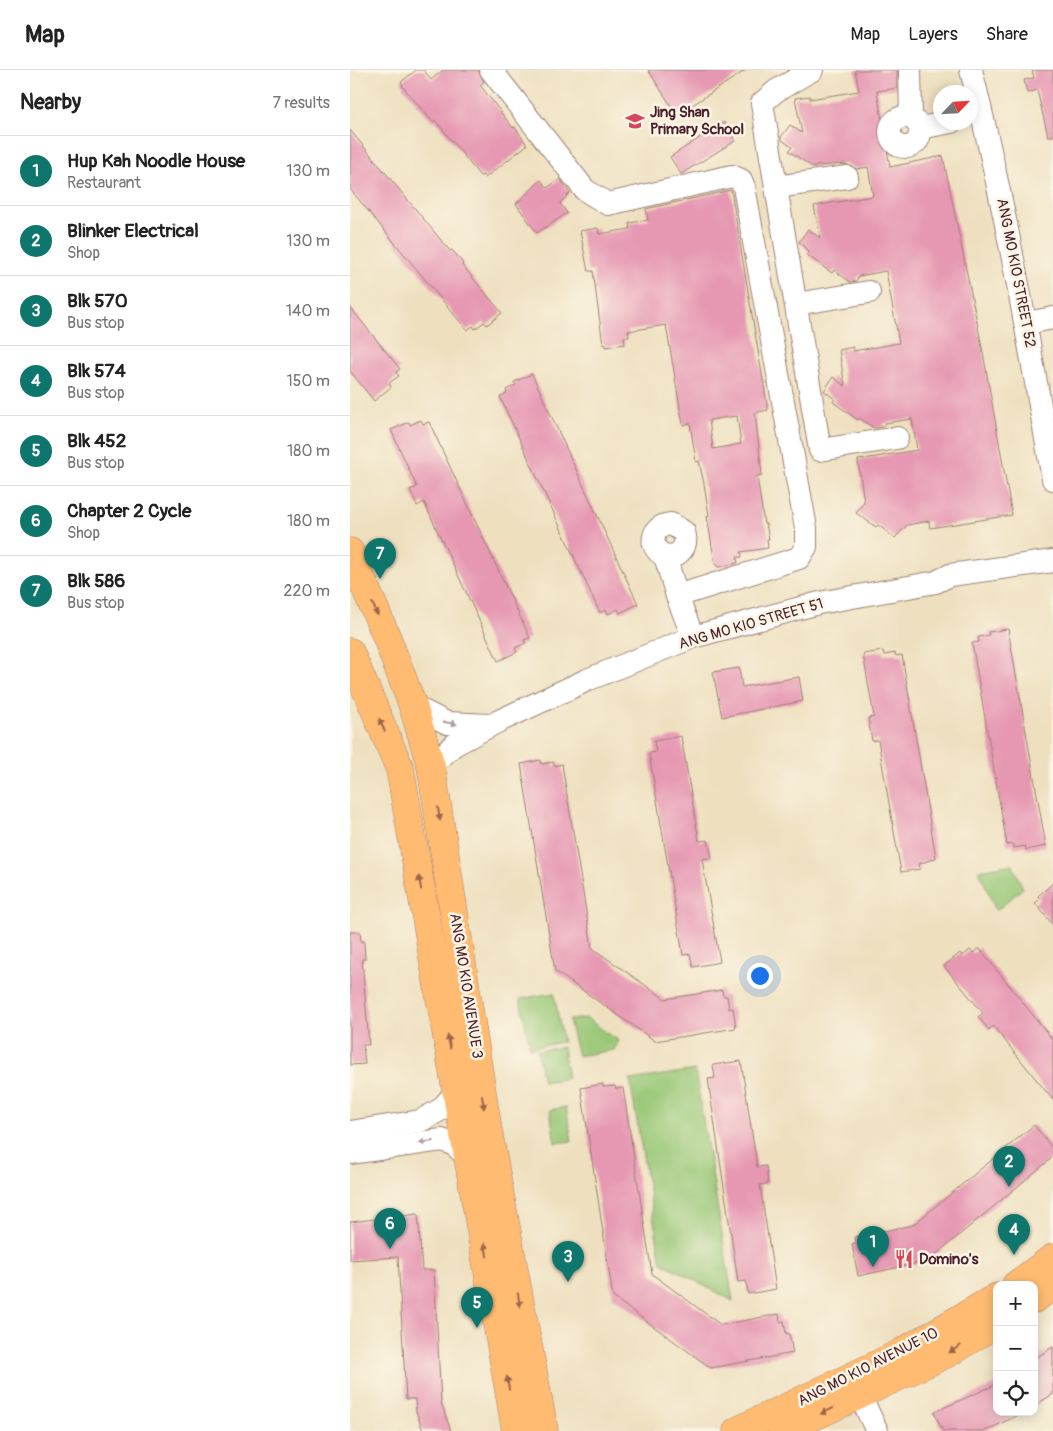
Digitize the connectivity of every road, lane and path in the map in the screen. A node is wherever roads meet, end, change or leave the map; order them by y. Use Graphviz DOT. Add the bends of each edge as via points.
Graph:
graph roads {
  1 [pos="492,70"];
  2 [pos="812,70"];
  3 [pos="910,70"];
  4 [pos="971,70"];
  5 [pos="973,85"];
  6 [pos="933,122"];
  7 [pos="978,122"];
  8 [pos="915,123"];
  9 [pos="909,154"];
  10 [pos="847,178"];
  11 [pos="776,187"];
  12 [pos="869,292"];
  13 [pos="796,304"];
  14 [pos="1053,318"];
  15 [pos="1027,323"];
  16 [pos="897,438"];
  17 [pos="1053,479"];
  18 [pos="350,552"];
  19 [pos="665,556"];
  20 [pos="1053,561"];
  21 [pos="1053,571"];
  22 [pos="936,582"];
  23 [pos="677,596"];
  24 [pos="693,637"];
  25 [pos="350,652"];
  26 [pos="413,706"];
  27 [pos="491,725"];
  28 [pos="431,766"];
  29 [pos="458,1090"];
  30 [pos="350,1132"];
  31 [pos="350,1153"];
  32 [pos="469,1158"];
  33 [pos="1053,1258"];
  34 [pos="1021,1281"];
  35 [pos="1053,1286"];
  36 [pos="1038,1297"];
  37 [pos="993,1299"];
  38 [pos="993,1325"];
  39 [pos="856,1386"];
  40 [pos="516,1431"];
  41 [pos="544,1431"];
  42 [pos="737,1431"];
  43 [pos="783,1431"];
  44 [pos="878,1431"];
  1 -- 23 [label="street" via="585,190 608,204 732,176 741,180 744,187 806,528 806,547 799,558"];
  2 -- 11 [label="street" via="762,103"];
  3 -- 8 [label="street"];
  4 -- 5 [label="street, ANG MO KIO STREET 52"];
  6 -- 8 [label="street"];
  7 -- 15 [label="street, ANG MO KIO STREET 52"];
  8 -- 9 [label="street" via="897,118 889,130 894,143"];
  10 -- 11 [label="street"];
  11 -- 13 [label="street"];
  12 -- 13 [label="street"];
  13 -- 16 [label="street" via="820,450"];
  14 -- 15 [label="street"];
  15 -- 17 [label="street, ANG MO KIO STREET 52"];
  18 -- 26 [label="main road, ANG MO KIO AVENUE 3, one-way" via="386,633"];
  19 -- 23 [label="street"];
  20 -- 22 [label="street, ANG MO KIO STREET 51" via="950,575"];
  21 -- 22 [label="street, ANG MO KIO STREET 51" via="952,587"];
  22 -- 24 [label="street, ANG MO KIO STREET 51" via="819,603"];
  23 -- 24 [label="street"];
  24 -- 27 [label="street, ANG MO KIO STREET 51" via="587,680"];
  29 -- 25 [label="main road, ANG MO KIO AVENUE 3, one-way" via="400,769"];
  26 -- 27 [label="street, ANG MO KIO STREET 51, one-way" via="447,724"];
  26 -- 28 [label="main road, ANG MO KIO AVENUE 3"];
  27 -- 28 [label="street, ANG MO KIO STREET 51" via="454,745"];
  28 -- 41 [label="main road, ANG MO KIO AVENUE 3, one-way" via="488,1131"];
  29 -- 30 [label="street" via="440,1110 420,1122"];
  29 -- 32 [label="main road, ANG MO KIO AVENUE 3"];
  32 -- 31 [label="street, one-way" via="453,1144 442,1140"];
  40 -- 32 [label="main road, ANG MO KIO AVENUE 3, one-way"];
  33 -- 34 [label="main road"];
  35 -- 36 [label="main road"];
  37 -- 39 [label="main road, ANG MO KIO AVENUE 10" via="899,1354"];
  38 -- 39 [label="main road, ANG MO KIO AVENUE 10, one-way" via="948,1353"];
  39 -- 42 [label="main road, ANG MO KIO AVENUE 10"];
  39 -- 43 [label="main road, ANG MO KIO AVENUE 10, one-way"];
  39 -- 44 [label="street"];
}
